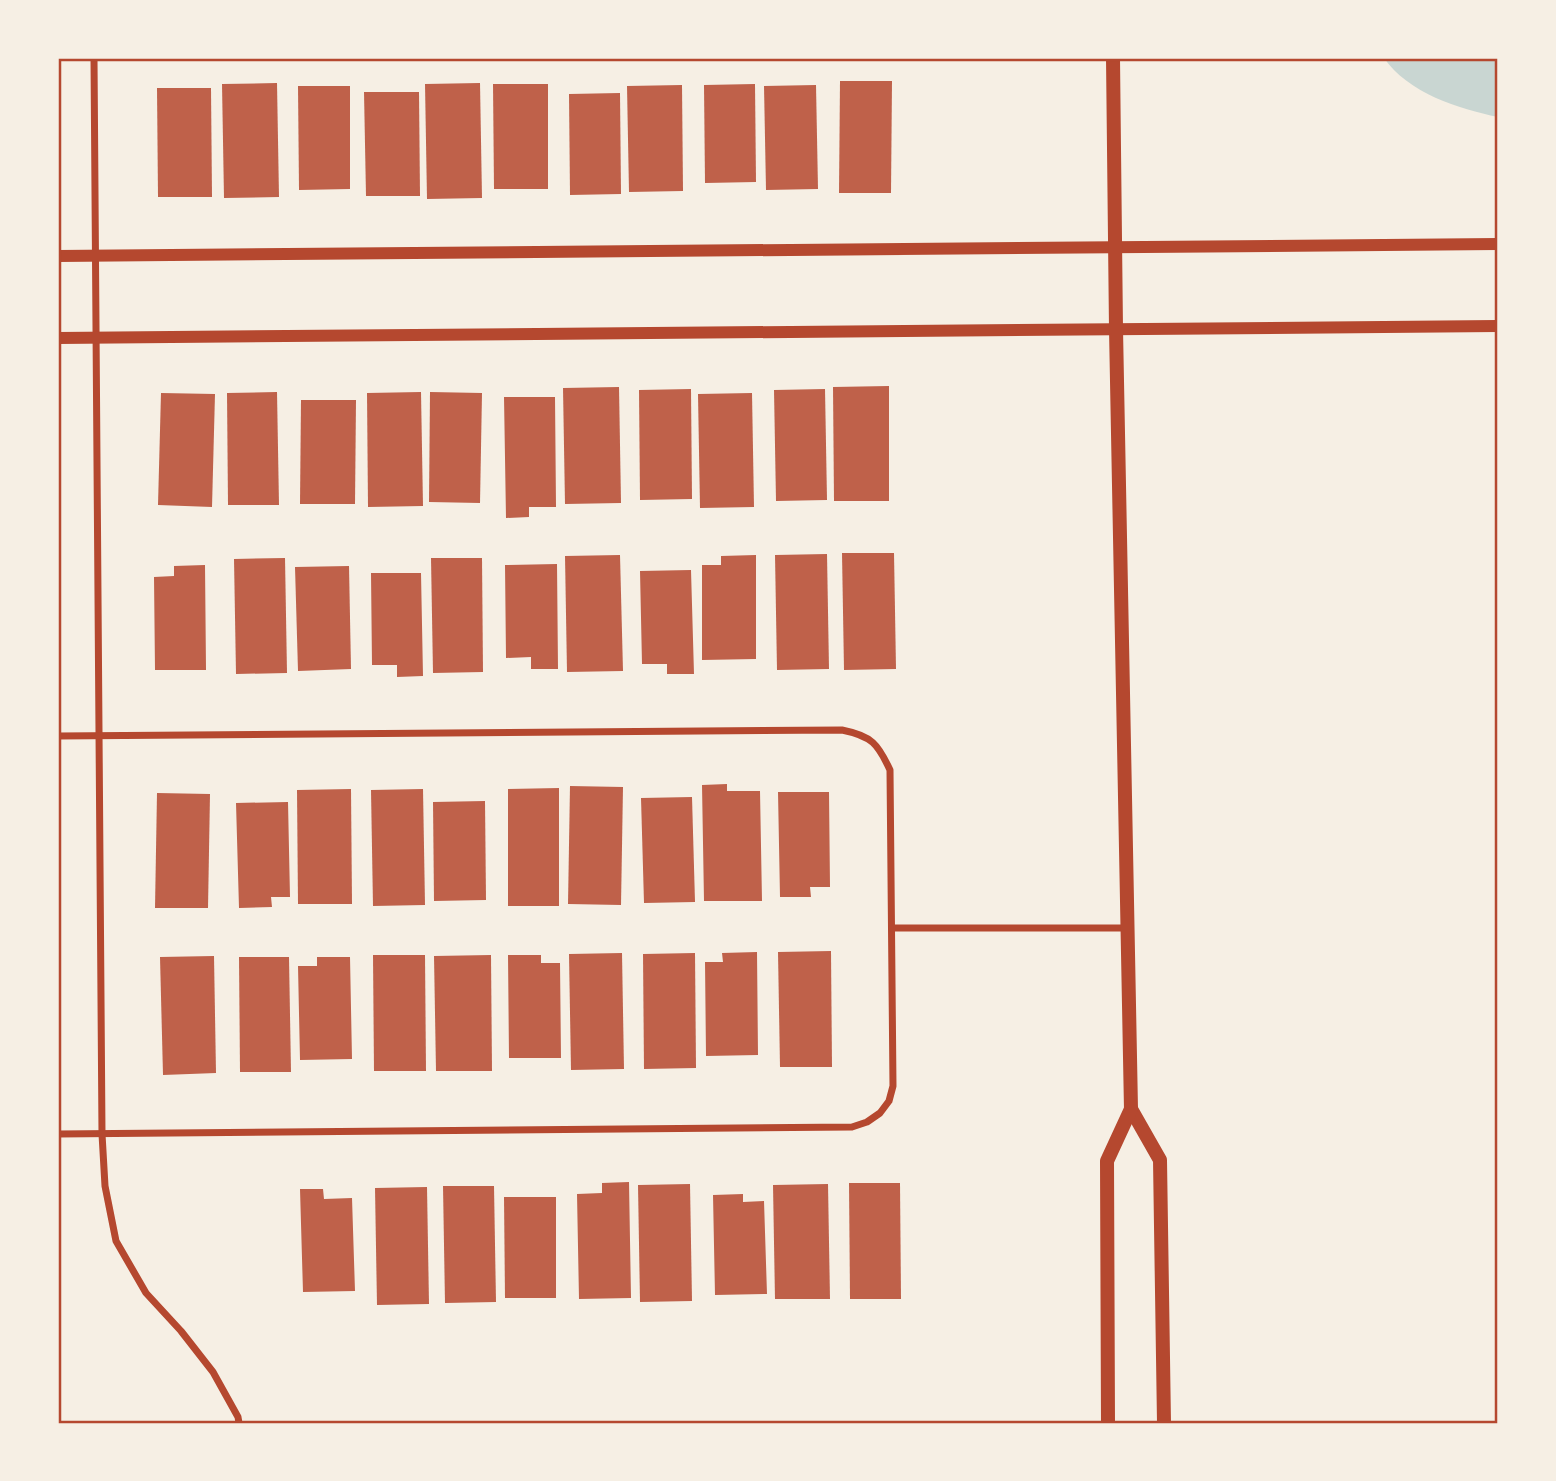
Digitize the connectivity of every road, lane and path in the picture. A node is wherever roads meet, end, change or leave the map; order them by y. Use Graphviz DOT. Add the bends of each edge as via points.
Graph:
graph roads {
  1 [pos="94,58"];
  2 [pos="1113,58"];
  3 [pos="1498,244"];
  4 [pos="1115,248"];
  5 [pos="95,255"];
  6 [pos="58,256"];
  7 [pos="1498,326"];
  8 [pos="1116,328"];
  9 [pos="97,337"];
  10 [pos="58,338"];
  11 [pos="99,735"];
  12 [pos="58,736"];
  13 [pos="1128,928"];
  14 [pos="891,929"];
  15 [pos="1131,1110"];
  16 [pos="102,1134"];
  17 [pos="58,1135"];
  18 [pos="239,1423"];
  19 [pos="1108,1423"];
  20 [pos="1164,1423"];
  1 -- 5 [label="street"];
  2 -- 4 [label="main road"];
  3 -- 4 [label="street"];
  4 -- 5 [label="street"];
  4 -- 8 [label="main road"];
  5 -- 6 [label="street"];
  5 -- 9 [label="street"];
  7 -- 8 [label="street"];
  8 -- 9 [label="street"];
  8 -- 13 [label="main road"];
  9 -- 10 [label="street"];
  9 -- 11 [label="street"];
  11 -- 12 [label="street"];
  11 -- 14 [label="street" via="859,733 881,750 890,770"];
  11 -- 16 [label="street"];
  13 -- 14 [label="street"];
  13 -- 15 [label="main road"];
  14 -- 16 [label="street" via="893,1086 880,1113 852,1127"];
  15 -- 19 [label="main road" via="1107,1161"];
  15 -- 20 [label="main road" via="1160,1160"];
  16 -- 17 [label="street"];
  16 -- 18 [label="street" via="105,1186 116,1241 146,1293 213,1372"];
}
